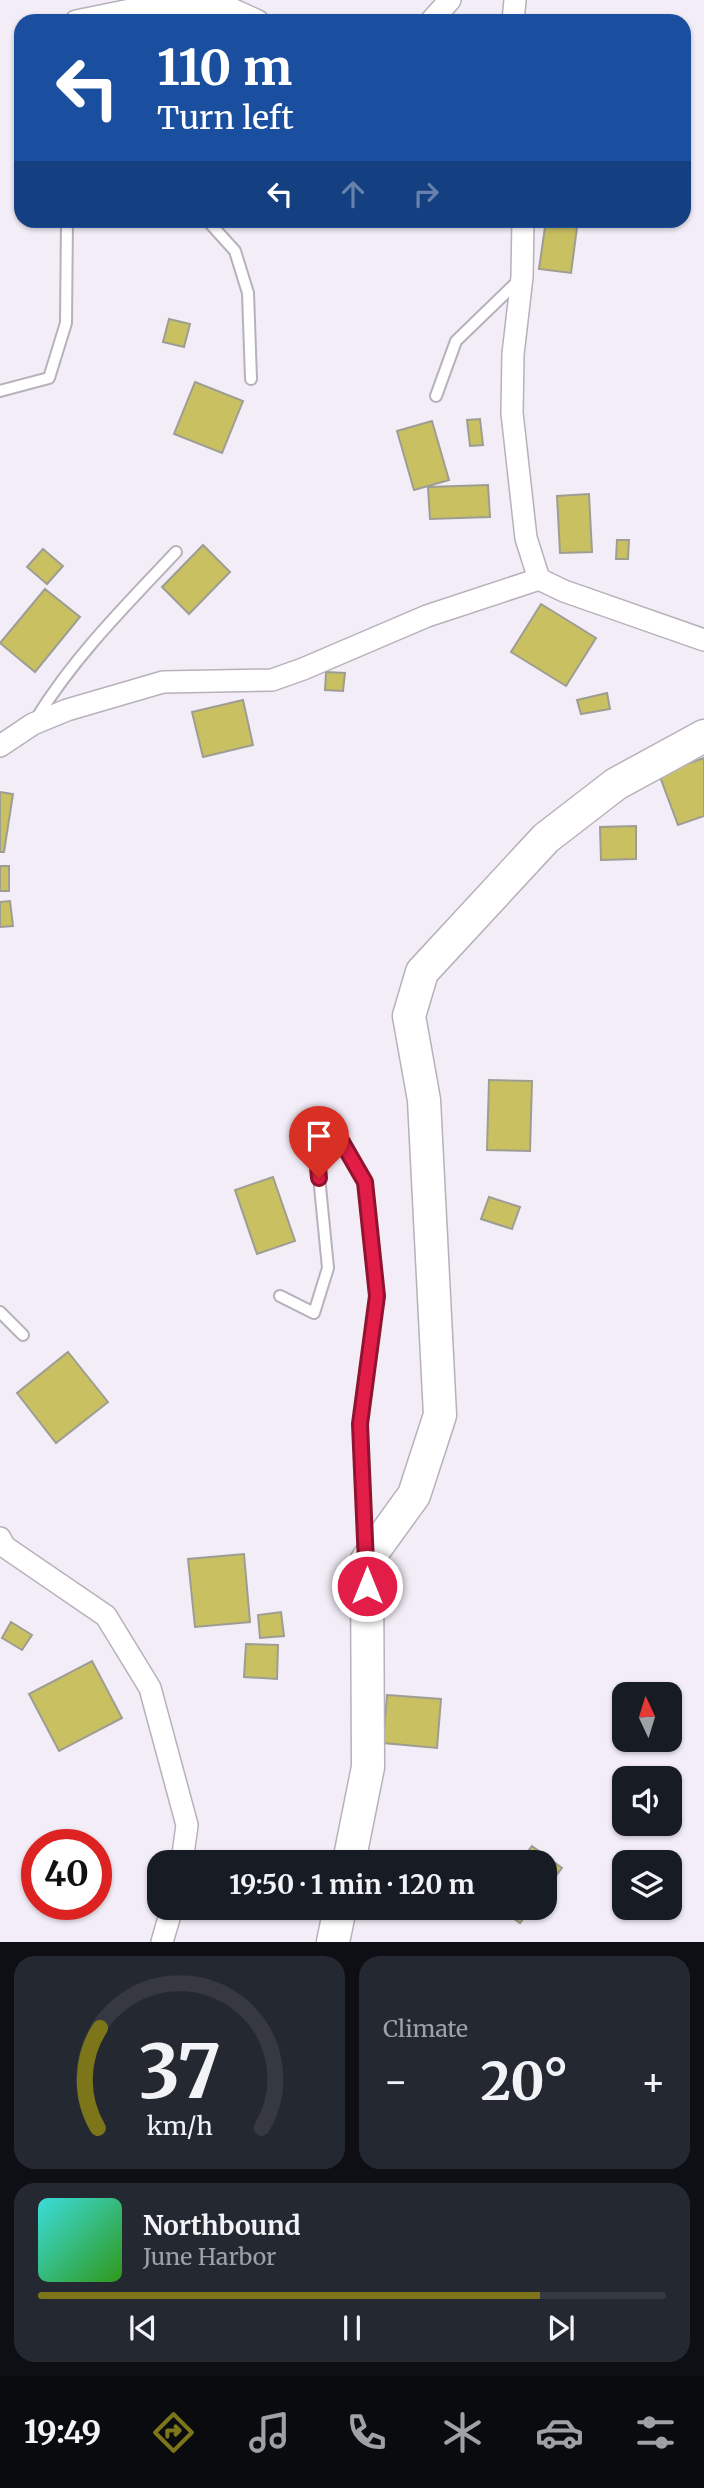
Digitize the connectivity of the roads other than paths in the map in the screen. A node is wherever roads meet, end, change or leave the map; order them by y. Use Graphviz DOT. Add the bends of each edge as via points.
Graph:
graph roads {
  1 [pos="450,0"];
  2 [pos="111,14"];
  3 [pos="243,14"];
  4 [pos="437,14"];
  5 [pos="67,228"];
  6 [pos="214,228"];
  7 [pos="523,228"];
  8 [pos="522,277"];
  9 [pos="251,379"];
  10 [pos="0,391"];
  11 [pos="436,396"];
  12 [pos="176,552"];
  13 [pos="539,579"];
  14 [pos="704,640"];
  15 [pos="33,724"];
  16 [pos="704,736"];
  17 [pos="0,747"];
  18 [pos="280,1296"];
  19 [pos="0,1312"];
  20 [pos="23,1335"];
  21 [pos="0,1538"];
  22 [pos="368,1560"];
  23 [pos="184,1850"];
  24 [pos="351,1850"];
  25 [pos="168,1920"];
  26 [pos="338,1920"];
  27 [pos="162,1942"];
  28 [pos="334,1942"];
  1 -- 4 [label="street"];
  2 -- 3 [label="street" via="160,4"];
  5 -- 10 [label="lane" via="66,323 49,378"];
  6 -- 9 [label="lane" via="235,251 248,293"];
  7 -- 8 [label="street"];
  8 -- 11 [label="lane" via="456,341"];
  8 -- 13 [label="street" via="512,413 526,538"];
  12 -- 15 [label="lane" via="111,621"];
  13 -- 14 [label="street"];
  13 -- 15 [label="street" via="427,616 272,680 163,682"];
  15 -- 17 [label="street"];
  16 -- 22 [label="street" via="616,784 546,838 422,972 409,1016 424,1100 440,1415 414,1495"];
  18 -- 22 [label="lane" via="314,1313 328,1268 317,1156 335,1130 365,1182 377,1296 360,1424"];
  19 -- 20 [label="lane"];
  21 -- 23 [label="street" via="5,1547 106,1616 150,1688 187,1825"];
  22 -- 24 [label="street" via="368,1768"];
  25 -- 27 [label="street"];
  26 -- 28 [label="street"];
}
